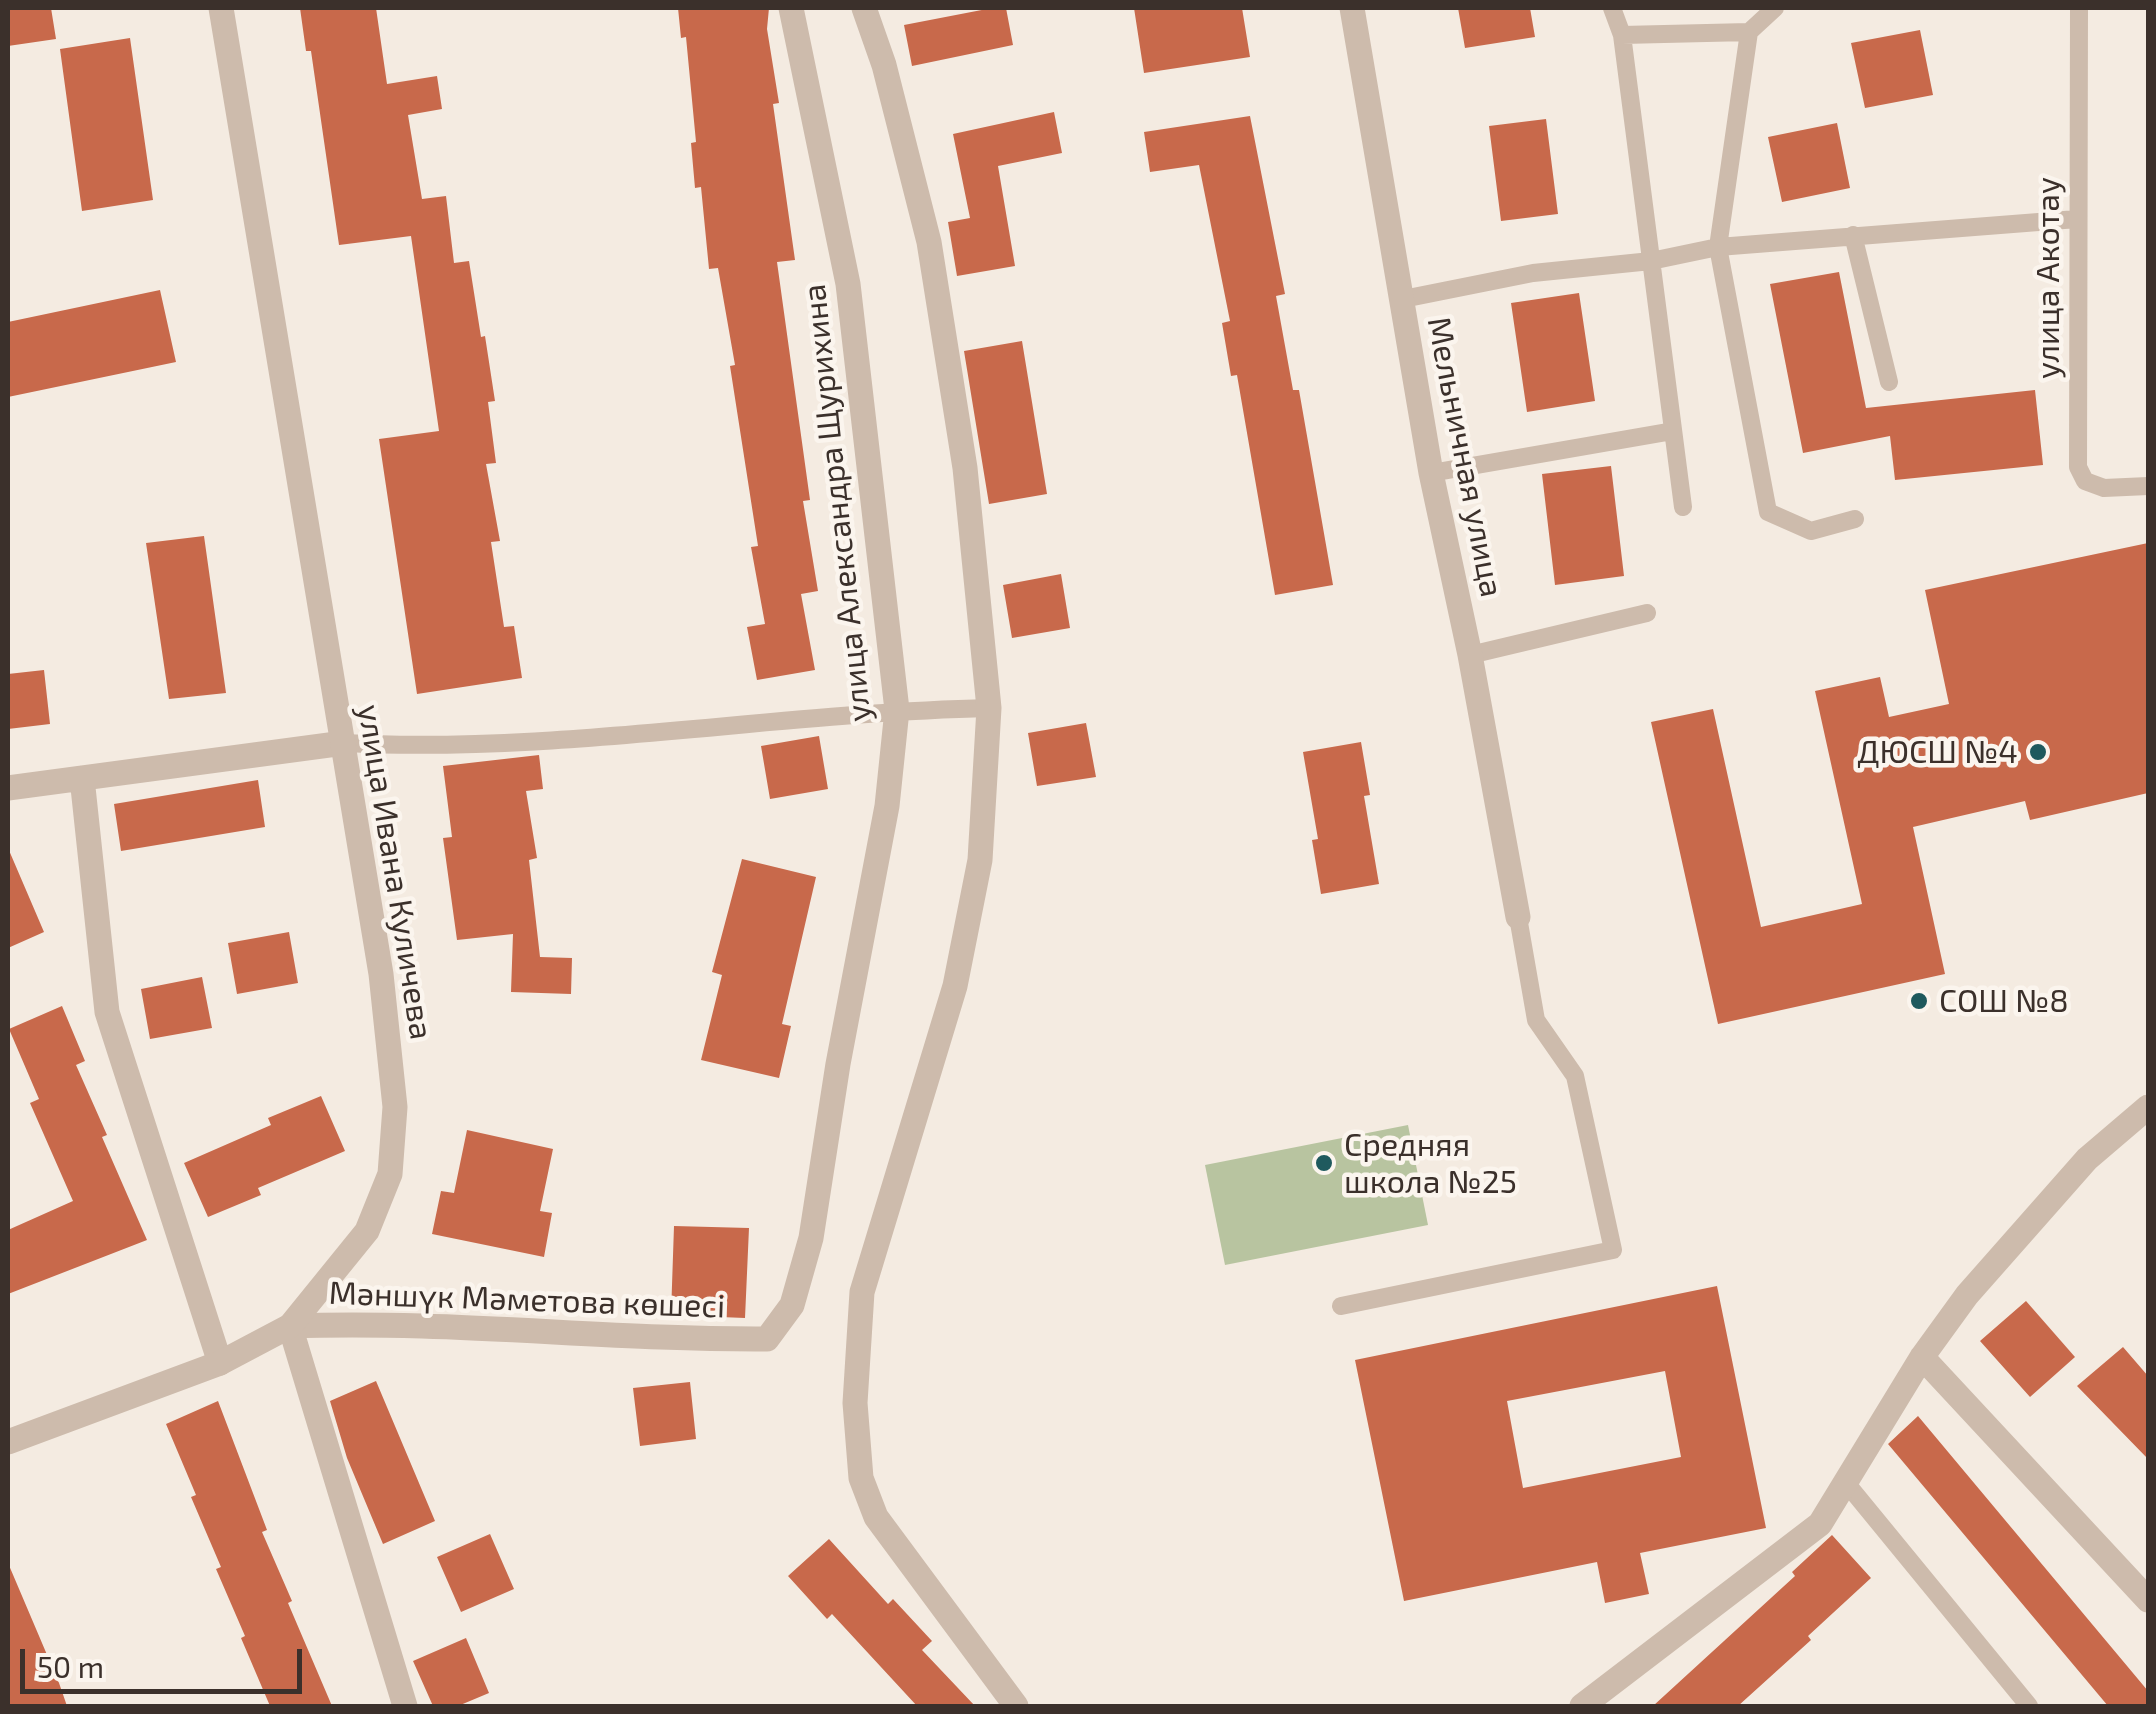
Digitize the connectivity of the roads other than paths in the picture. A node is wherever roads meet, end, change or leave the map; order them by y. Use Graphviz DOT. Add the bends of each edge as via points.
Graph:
graph roads {
  1 [pos="221,8"];
  2 [pos="791,8"];
  3 [pos="864,8"];
  4 [pos="1352,8"];
  5 [pos="1612,8"];
  6 [pos="1775,8"];
  7 [pos="2079,8"];
  8 [pos="1749,32"];
  9 [pos="1622,35"];
  10 [pos="2077,219"];
  11 [pos="1853,234"];
  12 [pos="1718,246"];
  13 [pos="1651,261"];
  14 [pos="1403,298"];
  15 [pos="1889,382"];
  16 [pos="1673,431"];
  17 [pos="1431,474"];
  18 [pos="2148,486"];
  19 [pos="1684,507"];
  20 [pos="1855,519"];
  21 [pos="1647,612"];
  22 [pos="1470,654"];
  23 [pos="989,708"];
  24 [pos="898,710"];
  25 [pos="344,744"];
  26 [pos="82,778"];
  27 [pos="8,788"];
  28 [pos="1518,917"];
  29 [pos="2148,1107"];
  30 [pos="1342,1306"];
  31 [pos="290,1326"];
  32 [pos="767,1339"];
  33 [pos="1922,1356"];
  34 [pos="220,1363"];
  35 [pos="8,1442"];
  36 [pos="1847,1484"];
  37 [pos="2148,1600"];
  38 [pos="405,1706"];
  39 [pos="1016,1706"];
  40 [pos="1582,1706"];
  41 [pos="2029,1706"];
  1 -- 25 [label="street, улица Ивана Куличева"];
  2 -- 24 [label="street, улица Александра Щурихина" via="848,284"];
  3 -- 23 [label="street" via="929,242 965,468"];
  4 -- 14 [label="street, Мельничная улица"];
  5 -- 9 [label="lane"];
  6 -- 8 [label="lane"];
  7 -- 10 [label="lane, улица Акотау"];
  8 -- 9 [label="lane"];
  8 -- 12 [label="lane"];
  9 -- 13 [label="lane"];
  10 -- 11 [label="lane"];
  10 -- 18 [label="lane, улица Акотау" via="2078,466 2085,481 2104,488"];
  11 -- 12 [label="lane"];
  11 -- 15 [label="lane"];
  12 -- 13 [label="lane"];
  12 -- 20 [label="lane" via="1768,512 1811,532"];
  13 -- 14 [label="lane" via="1533,273"];
  13 -- 16 [label="lane"];
  14 -- 17 [label="street, Мельничная улица"];
  16 -- 17 [label="lane"];
  16 -- 19 [label="lane"];
  17 -- 22 [label="street, Мельничная улица"];
  21 -- 22 [label="lane"];
  22 -- 28 [label="street, Мельничная улица"];
  23 -- 24 [label="lane"];
  23 -- 39 [label="street" via="980,860 955,986 862,1292 855,1403 862,1478 876,1517"];
  24 -- 25 [label="lane" via="494,746"];
  24 -- 32 [label="street, улица Александра Щурихина" via="811,1238 792,1305"];
  25 -- 26 [label="street"];
  25 -- 31 [label="street, улица Ивана Куличева" via="390,1052 390,1174 367,1230"];
  26 -- 27 [label="street"];
  26 -- 34 [label="street" via="106,1012"];
  28 -- 30 [label="lane" via="1536,1020 1575,1076 1613,1250"];
  29 -- 33 [label="street" via="2087,1160"];
  31 -- 32 [label="street, Мәншүк Мәметова көшесі" via="373,1322 644,1340"];
  31 -- 34 [label="street, Мәншүк Мәметова көшесі"];
  31 -- 38 [label="street"];
  33 -- 36 [label="street"];
  33 -- 37 [label="street"];
  34 -- 35 [label="street, Мәншүк Мәметова көшесі"];
  36 -- 40 [label="street" via="1820,1524"];
  36 -- 41 [label="lane"];
}
